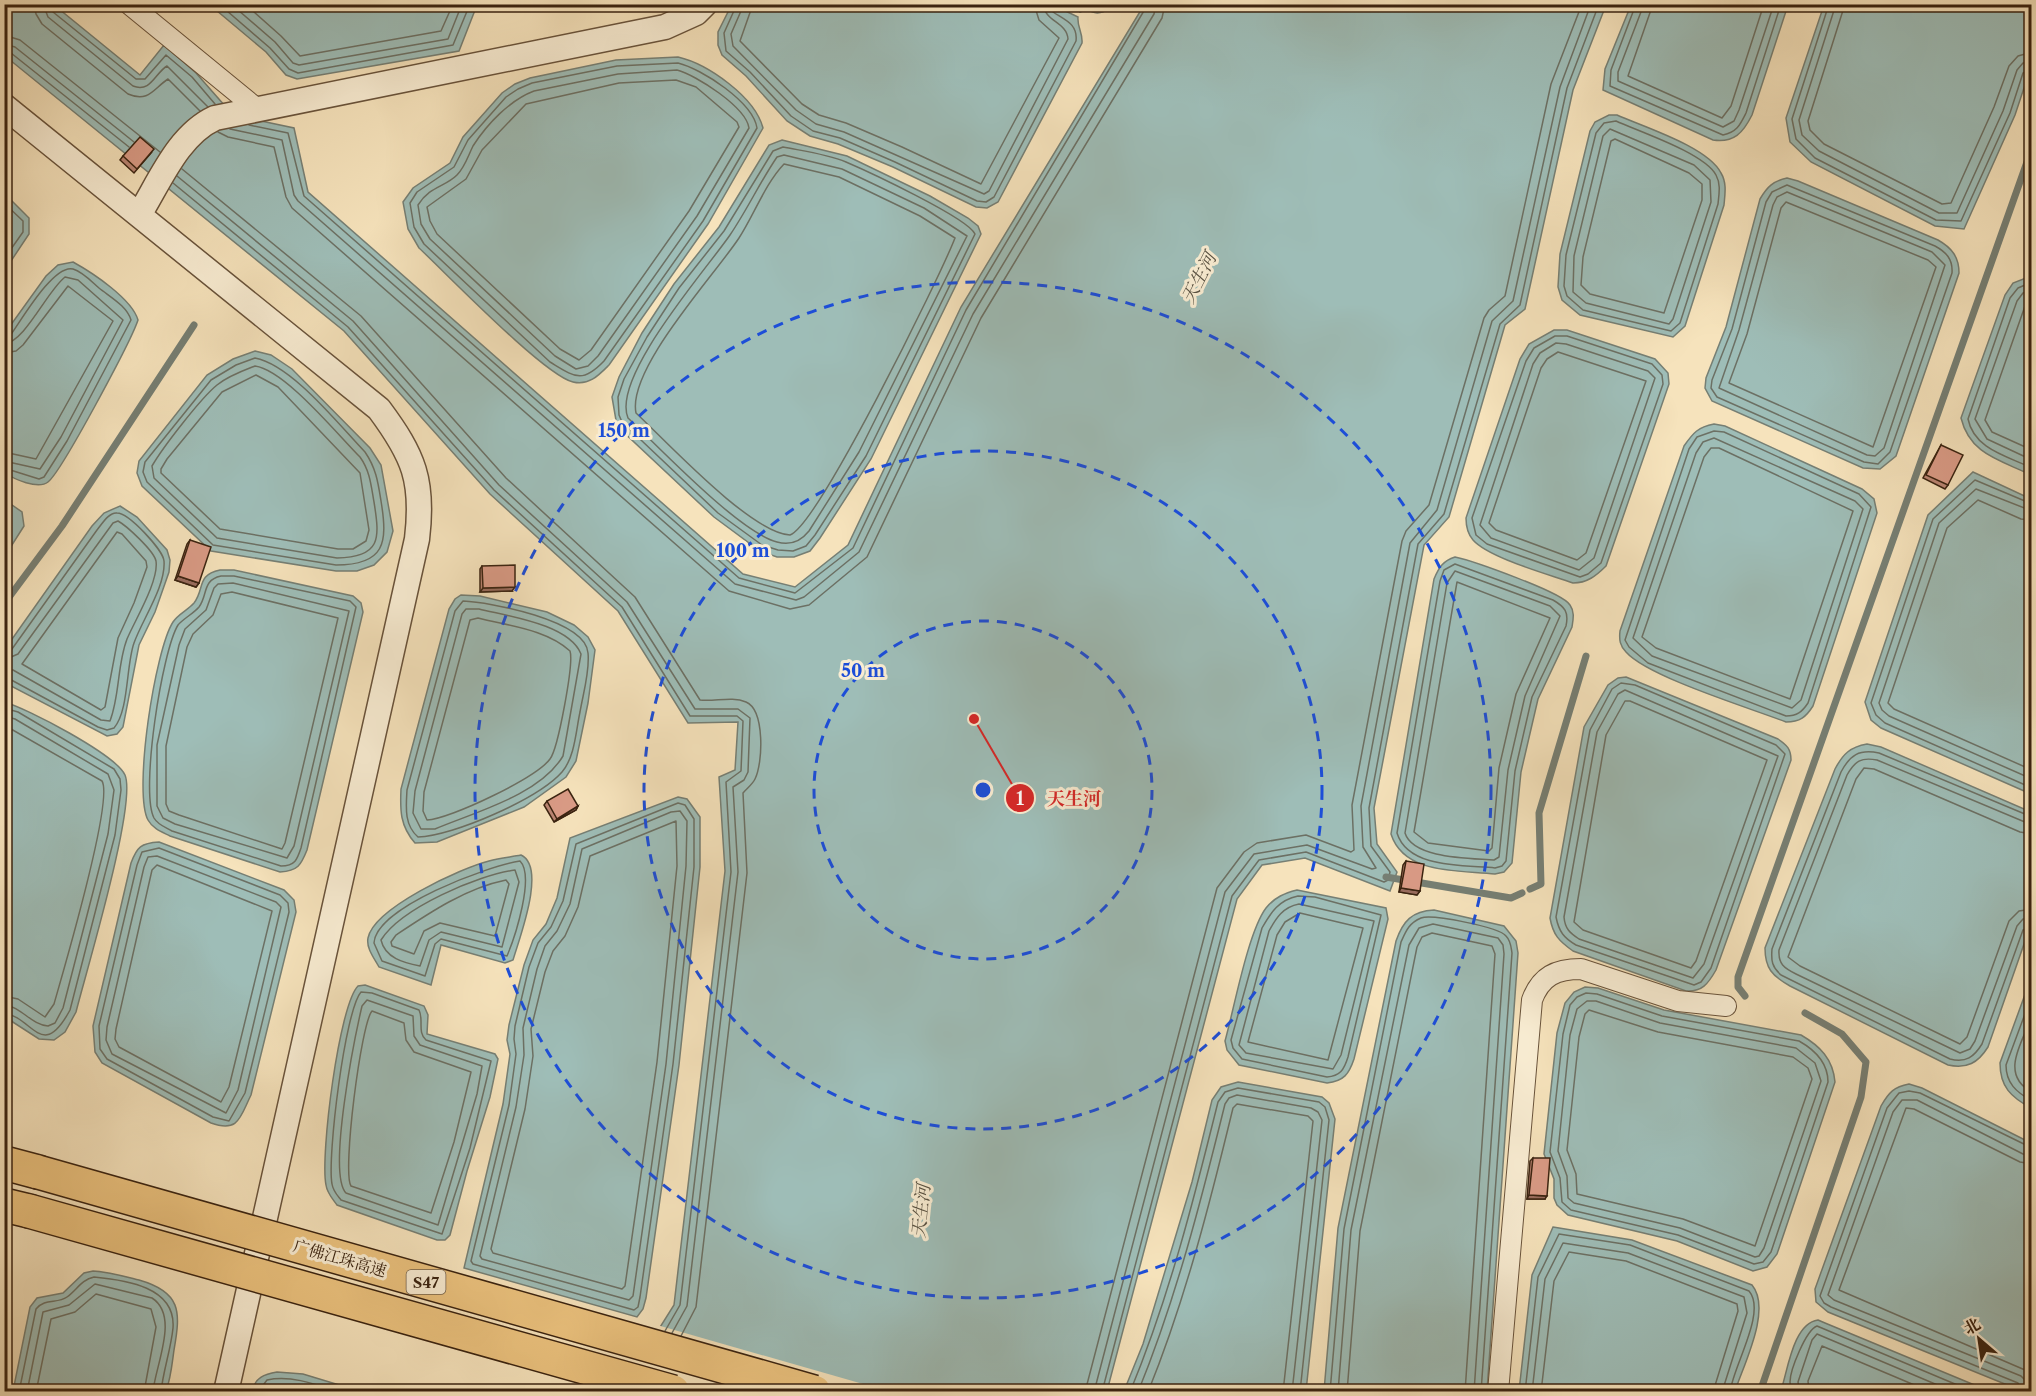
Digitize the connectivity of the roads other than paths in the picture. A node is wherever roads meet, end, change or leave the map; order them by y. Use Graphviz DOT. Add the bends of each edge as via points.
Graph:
graph roads {
  1 [pos="129,4"];
  2 [pos="705,4"];
  3 [pos="4,106"];
  4 [pos="256,108"];
  5 [pos="139,215"];
  6 [pos="1726,1006"];
  7 [pos="4,1163"];
  8 [pos="17,1208"];
  9 [pos="226,1392"];
  10 [pos="673,1392"];
  11 [pos="814,1392"];
  12 [pos="1497,1392"];
  1 -- 4 [label="street"];
  2 -- 4 [label="street" via="696,14 665,27"];
  3 -- 5 [label="street"];
  4 -- 5 [label="street" via="201,124 189,135"];
  5 -- 9 [label="street" via="379,409 400,437 415,469 421,504 417,539"];
  6 -- 12 [label="street" via="1678,1001 1581,969 1551,974 1538,985 1531,1012"];
  7 -- 11 [label="highway, 广佛江珠高速 / S47, bridge"];
  8 -- 10 [label="highway, S47, bridge"];
}
